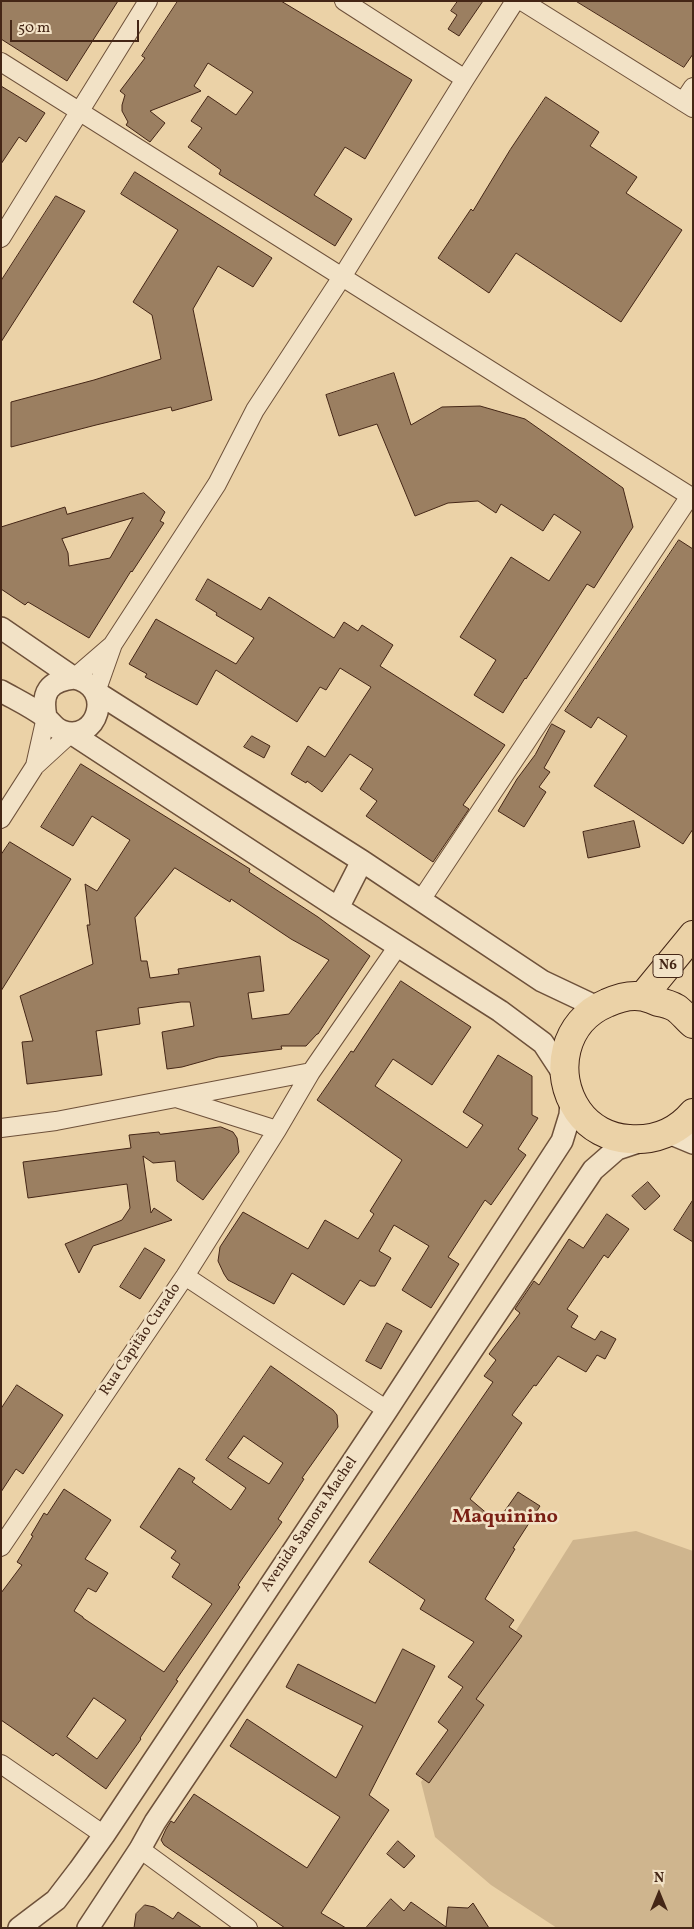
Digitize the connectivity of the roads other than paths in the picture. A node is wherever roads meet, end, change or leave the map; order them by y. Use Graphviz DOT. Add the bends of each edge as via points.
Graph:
graph roads {
  1 [pos="148,1"];
  2 [pos="344,1"];
  3 [pos="515,1"];
  4 [pos="522,1"];
  5 [pos="1,62"];
  6 [pos="465,79"];
  7 [pos="693,87"];
  8 [pos="688,105"];
  9 [pos="80,111"];
  10 [pos="1,238"];
  11 [pos="342,277"];
  12 [pos="691,497"];
  13 [pos="1,628"];
  14 [pos="113,644"];
  15 [pos="74,678"];
  16 [pos="1,691"];
  17 [pos="96,692"];
  18 [pos="46,717"];
  19 [pos="71,733"];
  20 [pos="35,766"];
  21 [pos="1,818"];
  22 [pos="362,861"];
  23 [pos="421,900"];
  24 [pos="338,908"];
  25 [pos="693,935"];
  26 [pos="398,946"];
  27 [pos="643,996"];
  28 [pos="597,1007"];
  29 [pos="693,1024"];
  30 [pos="311,1072"];
  31 [pos="564,1075"];
  32 [pos="176,1098"];
  33 [pos="571,1101"];
  34 [pos="693,1113"];
  35 [pos="1,1128"];
  36 [pos="277,1130"];
  37 [pos="668,1139"];
  38 [pos="184,1276"];
  39 [pos="387,1410"];
  40 [pos="1,1547"];
  41 [pos="1,1764"];
  42 [pos="104,1834"];
  43 [pos="140,1849"];
  44 [pos="18,1928"];
  45 [pos="88,1928"];
  46 [pos="248,1928"];
  1 -- 9 [label="street"];
  2 -- 6 [label="street"];
  3 -- 6 [label="street"];
  4 -- 8 [label="street"];
  5 -- 9 [label="street"];
  6 -- 11 [label="street"];
  7 -- 8 [label="street"];
  9 -- 10 [label="street"];
  9 -- 11 [label="street"];
  11 -- 12 [label="street"];
  11 -- 14 [label="street" via="255,410 217,484"];
  12 -- 23 [label="street"];
  13 -- 15 [label="street"];
  14 -- 15 [label="street"];
  14 -- 17 [label="street"];
  15 -- 17 [label="street" via="87,682"];
  15 -- 18 [label="street" via="60,680 48,689 43,703"];
  16 -- 18 [label="street"];
  17 -- 19 [label="street" via="98,714 92,724"];
  17 -- 22 [label="street"];
  18 -- 19 [label="street" via="56,729"];
  18 -- 20 [label="street"];
  19 -- 20 [label="street"];
  19 -- 24 [label="street"];
  20 -- 21 [label="street"];
  22 -- 23 [label="street"];
  22 -- 24 [label="street"];
  23 -- 28 [label="street" via="542,981"];
  24 -- 26 [label="street"];
  25 -- 27 [label="highway, N6"];
  26 -- 30 [label="street, Rua Capitão Curado"];
  26 -- 31 [label="street" via="544,1043"];
  27 -- 28 [label="highway" via="619,998"];
  27 -- 29 [label="highway" via="675,1007"];
  28 -- 31 [label="highway" via="577,1026 568,1041"];
  30 -- 32 [label="street"];
  30 -- 36 [label="street, Rua Capitão Curado"];
  31 -- 33 [label="highway"];
  32 -- 35 [label="street" via="56,1122"];
  32 -- 36 [label="street"];
  33 -- 37 [label="highway" via="595,1128 618,1139"];
  33 -- 39 [label="street, Avenida Samora Machel" via="562,1141"];
  34 -- 37 [label="highway"];
  36 -- 38 [label="street, Rua Capitão Curado"];
  37 -- 43 [label="street" via="617,1149 593,1170 155,1822"];
  38 -- 39 [label="street"];
  38 -- 40 [label="street, Rua Capitão Curado"];
  39 -- 42 [label="street, Avenida Samora Machel"];
  41 -- 42 [label="street"];
  42 -- 44 [label="street, Avenida Samora Machel" via="56,1900"];
  43 -- 45 [label="street"];
  43 -- 46 [label="street"];
}
